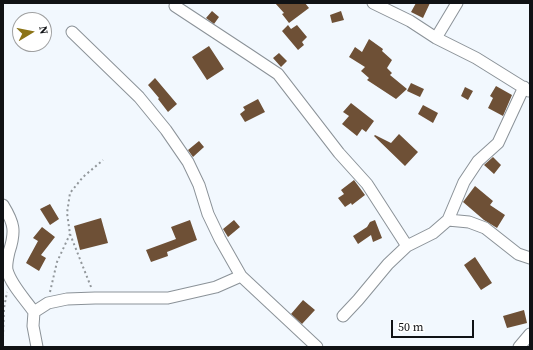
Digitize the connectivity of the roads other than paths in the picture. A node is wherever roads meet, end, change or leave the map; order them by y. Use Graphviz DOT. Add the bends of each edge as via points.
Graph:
graph roads {
  1 [pos="373,3"];
  2 [pos="457,3"];
  3 [pos="175,6"];
  4 [pos="72,32"];
  5 [pos="436,38"];
  6 [pos="527,89"];
  7 [pos="3,205"];
  8 [pos="448,220"];
  9 [pos="407,246"];
  10 [pos="530,258"];
  11 [pos="240,276"];
  12 [pos="34,312"];
  13 [pos="343,316"];
  14 [pos="530,334"];
  15 [pos="37,347"];
  16 [pos="317,347"];
  17 [pos="519,347"];
  1 -- 5 [label="street" via="410,21"];
  2 -- 5 [label="street"];
  3 -- 9 [label="street" via="278,74 339,153 367,184"];
  4 -- 11 [label="street" via="139,96 166,130 188,162 199,185 208,214"];
  5 -- 6 [label="street" via="476,58"];
  6 -- 8 [label="street" via="498,143 478,161 464,182"];
  7 -- 12 [label="street" via="13,225 14,238 7,269 11,280"];
  8 -- 9 [label="street" via="433,233"];
  8 -- 10 [label="street" via="468,222 485,228 518,254"];
  9 -- 13 [label="street"];
  11 -- 12 [label="street" via="216,287 168,298 67,299 48,303"];
  11 -- 16 [label="street"];
  12 -- 15 [label="street" via="33,326"];
  14 -- 17 [label="street"];
}
